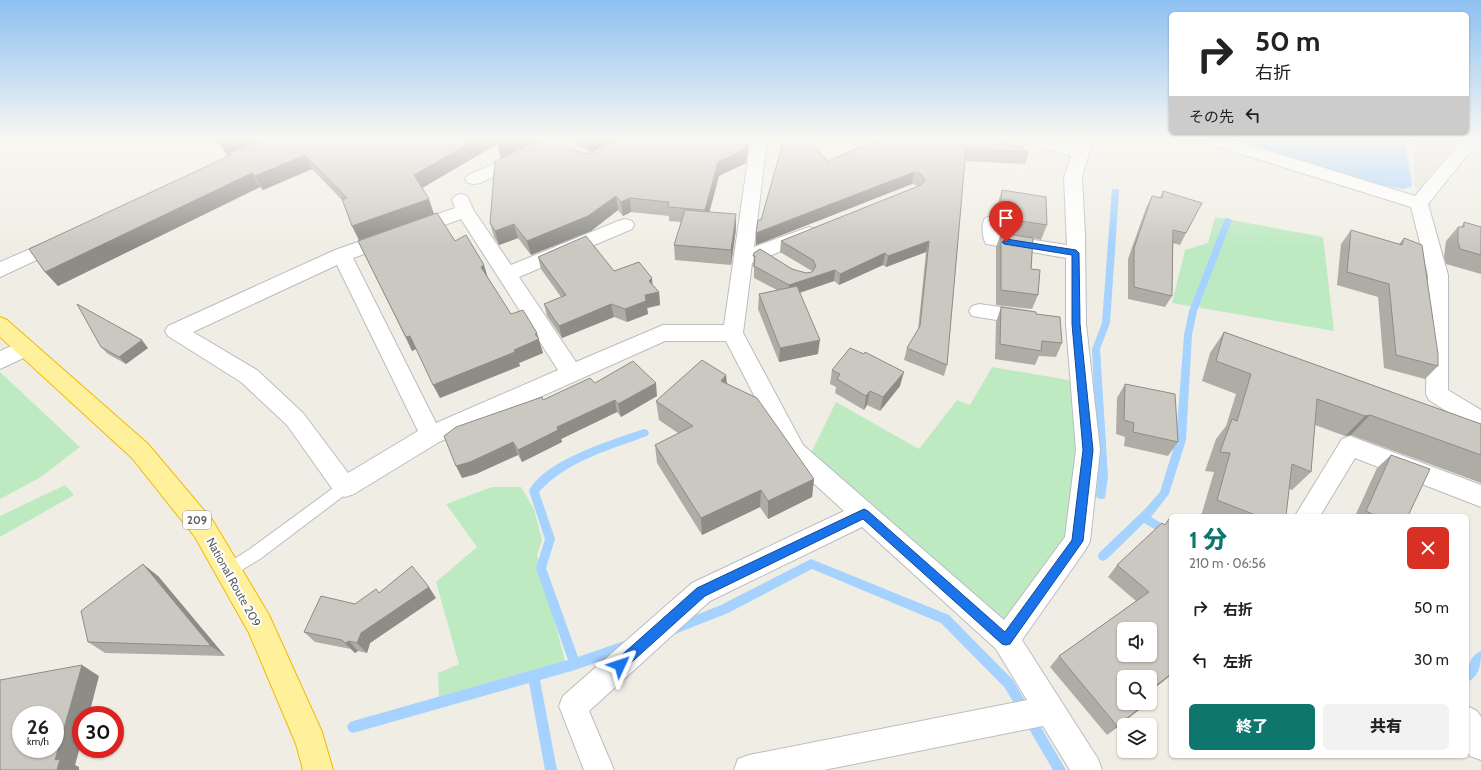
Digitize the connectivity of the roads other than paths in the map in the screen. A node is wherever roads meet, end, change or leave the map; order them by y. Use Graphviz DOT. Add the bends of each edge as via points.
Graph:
graph roads {
  1 [pos="483,175"];
  2 [pos="757,175"];
  3 [pos="1073,175"];
  4 [pos="1328,175"];
  5 [pos="1442,175"];
  6 [pos="474,179"];
  7 [pos="1419,203"];
  8 [pos="992,222"];
  9 [pos="625,225"];
  10 [pos="826,226"];
  11 [pos="78,234"];
  12 [pos="1076,253"];
  13 [pos="342,256"];
  14 [pos="752,256"];
  15 [pos="780,263"];
  16 [pos="0,270"];
  17 [pos="507,274"];
  18 [pos="979,311"];
  19 [pos="1061,322"];
  20 [pos="0,325"];
  21 [pos="733,334"];
  22 [pos="25,348"];
  23 [pos="0,361"];
  24 [pos="572,373"];
  25 [pos="1481,422"];
  26 [pos="431,435"];
  27 [pos="345,487"];
  28 [pos="1481,496"];
  29 [pos="864,514"];
  30 [pos="1308,514"];
  31 [pos="228,570"];
  32 [pos="1006,640"];
  33 [pos="1049,710"];
  34 [pos="1469,724"];
  35 [pos="1481,745"];
  36 [pos="318,770"];
  37 [pos="599,770"];
  38 [pos="749,770"];
  39 [pos="1087,770"];
  1 -- 6 [label="street"];
  2 -- 14 [label="street"];
  3 -- 12 [label="street"];
  4 -- 7 [label="street"];
  5 -- 7 [label="street"];
  7 -- 25 [label="street" via="1438,275 1437,394"];
  8 -- 12 [label="street" via="993,240"];
  9 -- 17 [label="street"];
  10 -- 14 [label="street"];
  11 -- 16 [label="street"];
  12 -- 19 [label="street"];
  13 -- 17 [label="street" via="463,206"];
  13 -- 26 [label="street"];
  13 -- 27 [label="street" via="176,331 249,376 295,419"];
  14 -- 15 [label="street"];
  14 -- 21 [label="street"];
  17 -- 24 [label="street"];
  18 -- 19 [label="street"];
  19 -- 32 [label="street" via="1088,450 1077,541"];
  20 -- 22 [label="highway, National Route 209 / 209"];
  21 -- 24 [label="street" via="663,333"];
  21 -- 29 [label="street" via="795,452"];
  22 -- 23 [label="street"];
  22 -- 31 [label="highway, National Route 209 / 209" via="140,451 204,529"];
  24 -- 26 [label="street"];
  26 -- 27 [label="street"];
  27 -- 31 [label="lane" via="255,554"];
  28 -- 30 [label="street" via="1350,446"];
  29 -- 32 [label="street"];
  29 -- 37 [label="street" via="701,592 573,706"];
  31 -- 36 [label="highway, National Route 209 / 209" via="259,624 311,743"];
  32 -- 33 [label="street"];
  33 -- 38 [label="street"];
  33 -- 39 [label="street"];
  34 -- 35 [label="street"];
}
